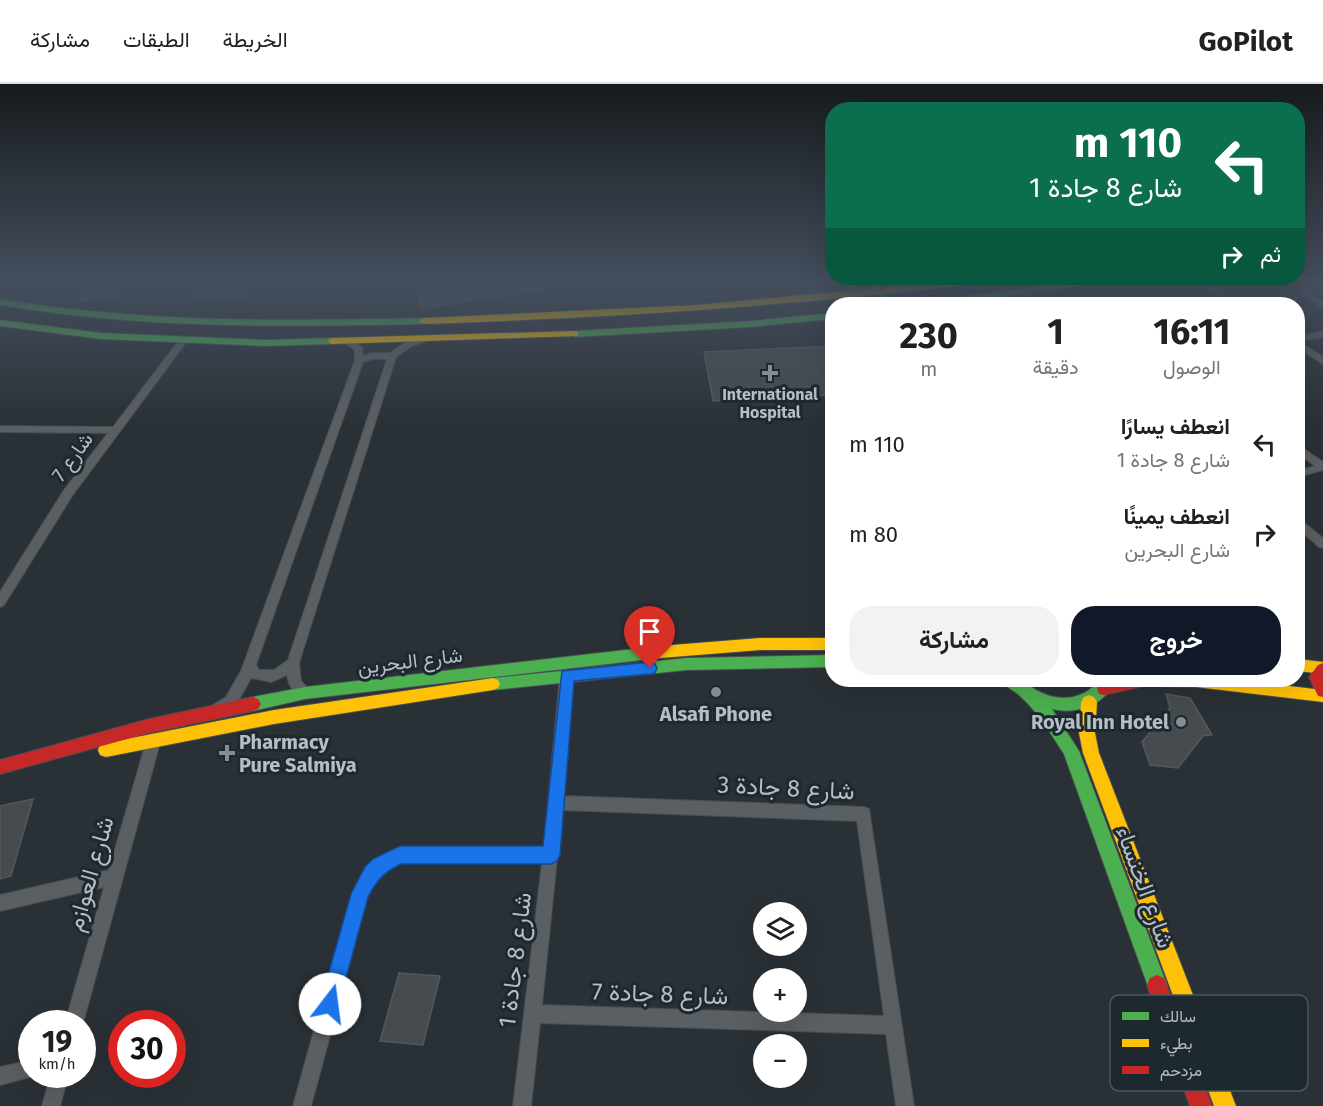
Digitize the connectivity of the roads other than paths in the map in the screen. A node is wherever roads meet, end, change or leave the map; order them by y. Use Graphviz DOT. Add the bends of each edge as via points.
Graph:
graph roads {
  1 [pos="52,330"];
  2 [pos="587,330"];
  3 [pos="641,330"];
  4 [pos="1323,334"];
  5 [pos="525,337"];
  6 [pos="1305,338"];
  7 [pos="425,339"];
  8 [pos="346,340"];
  9 [pos="183,341"];
  10 [pos="1305,349"];
  11 [pos="393,356"];
  12 [pos="359,360"];
  13 [pos="1323,361"];
  14 [pos="0,429"];
  15 [pos="113,430"];
  16 [pos="1305,453"];
  17 [pos="1323,467"];
  18 [pos="1305,472"];
  19 [pos="1305,528"];
  20 [pos="1323,544"];
  21 [pos="0,602"];
  22 [pos="825,644"];
  23 [pos="825,661"];
  24 [pos="293,663"];
  25 [pos="249,664"];
  26 [pos="1305,666"];
  27 [pos="1323,669"];
  28 [pos="567,675"];
  29 [pos="1019,687"];
  30 [pos="1020,687"];
  31 [pos="1103,687"];
  32 [pos="1247,687"];
  33 [pos="1323,691"];
  34 [pos="305,693"];
  35 [pos="1323,696"];
  36 [pos="1089,702"];
  37 [pos="216,711"];
  38 [pos="154,738"];
  39 [pos="0,767"];
  40 [pos="0,779"];
  41 [pos="556,803"];
  42 [pos="551,855"];
  43 [pos="116,876"];
  44 [pos="0,903"];
  45 [pos="1160,995"];
  46 [pos="1183,995"];
  47 [pos="78,1010"];
  48 [pos="533,1014"];
  49 [pos="893,1025"];
  50 [pos="18,1072"];
  51 [pos="0,1076"];
  52 [pos="56,1088"];
  53 [pos="1196,1091"];
  54 [pos="1219,1091"];
  55 [pos="51,1106"];
  56 [pos="302,1106"];
  57 [pos="522,1106"];
  58 [pos="905,1106"];
  59 [pos="1201,1106"];
  60 [pos="1225,1106"];
  1 -- 9 [label="main road"];
  2 -- 5 [label="main road" via="539,332"];
  3 -- 5 [label="main road"];
  4 -- 6 [label="street"];
  5 -- 7 [label="main road"];
  7 -- 8 [label="main road"];
  7 -- 11 [label="street" via="409,344"];
  8 -- 9 [label="main road"];
  8 -- 12 [label="street" via="359,349"];
  9 -- 15 [label="street, شارع 7"];
  10 -- 13 [label="street"];
  11 -- 12 [label="street"];
  11 -- 24 [label="street"];
  12 -- 25 [label="street"];
  14 -- 15 [label="street"];
  15 -- 21 [label="street, شارع 7" via="68,493"];
  16 -- 17 [label="street"];
  17 -- 18 [label="street"];
  19 -- 20 [label="street"];
  22 -- 34 [label="main road, شارع البحرين" via="679,650"];
  23 -- 28 [label="main road, شارع البحرين" via="712,663"];
  24 -- 25 [label="street" via="270,677 255,674"];
  24 -- 34 [label="street" via="295,683"];
  25 -- 37 [label="street" via="231,701"];
  26 -- 27 [label="main road"];
  27 -- 33 [label="main road" via="1316,677"];
  28 -- 38 [label="main road, شارع البحرين" via="337,706"];
  28 -- 41 [label="street, شارع 8 جادة 1"];
  29 -- 45 [label="main road, شارع الخنساء" via="1049,717 1071,751"];
  30 -- 36 [label="main road" via="1059,705"];
  31 -- 36 [label="main road"];
  32 -- 35 [label="main road"];
  34 -- 37 [label="main road, شارع البحرين"];
  36 -- 46 [label="main road, شارع الخنساء" via="1087,733 1091,753"];
  37 -- 39 [label="main road, شارع البحرين"];
  38 -- 40 [label="main road, شارع البحرين"];
  38 -- 43 [label="street, شارع العوازم"];
  41 -- 42 [label="street, شارع 8 جادة 1"];
  41 -- 49 [label="street, شارع 8 جادة 3" via="864,813"];
  42 -- 48 [label="street, شارع 8 جادة 1"];
  42 -- 56 [label="street" via="400,855 371,873 360,894"];
  43 -- 44 [label="street"];
  43 -- 47 [label="street, شارع العوازم"];
  48 -- 49 [label="street, شارع 8 جادة 7"];
  48 -- 57 [label="street, شارع 8 جادة 1"];
  49 -- 58 [label="street, شارع 8 جادة 3"];
  50 -- 51 [label="street"];
  52 -- 55 [label="street"];
  53 -- 59 [label="main road, شارع الخنساء"];
  54 -- 60 [label="main road, شارع الخنساء"];
}
